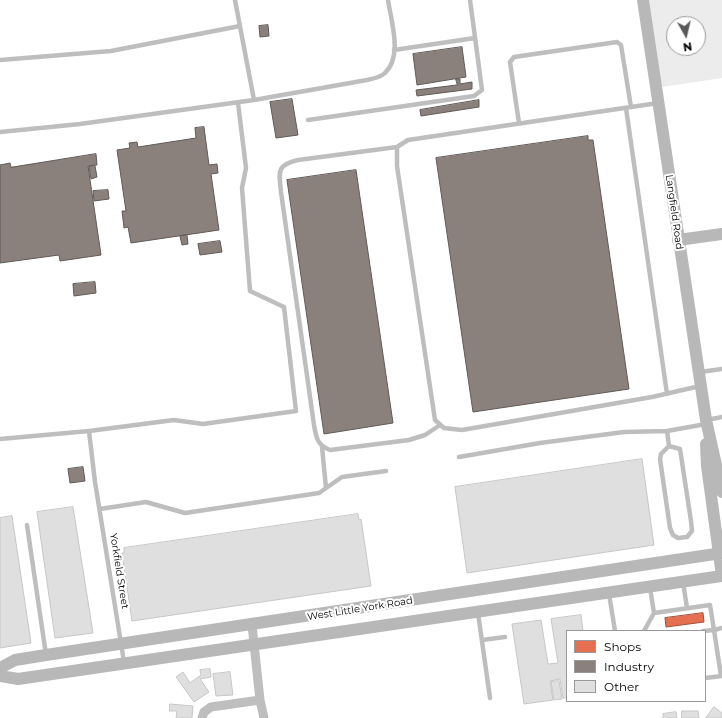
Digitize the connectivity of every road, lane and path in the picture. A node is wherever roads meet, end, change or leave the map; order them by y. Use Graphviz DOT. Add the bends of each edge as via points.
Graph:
graph roads {
  1 [pos="235,0"];
  2 [pos="388,0"];
  3 [pos="470,0"];
  4 [pos="643,0"];
  5 [pos="240,26"];
  6 [pos="475,38"];
  7 [pos="394,50"];
  8 [pos="0,60"];
  9 [pos="254,100"];
  10 [pos="238,102"];
  11 [pos="658,103"];
  12 [pos="628,107"];
  13 [pos="308,120"];
  14 [pos="519,123"];
  15 [pos="0,132"];
  16 [pos="397,147"];
  17 [pos="722,234"];
  18 [pos="678,240"];
  19 [pos="722,369"];
  20 [pos="698,372"];
  21 [pos="700,386"];
  22 [pos="667,394"];
  23 [pos="722,418"];
  24 [pos="706,422"];
  25 [pos="440,425"];
  26 [pos="89,431"];
  27 [pos="667,431"];
  28 [pos="0,439"];
  29 [pos="669,446"];
  30 [pos="322,447"];
  31 [pos="459,457"];
  32 [pos="386,471"];
  33 [pos="326,488"];
  34 [pos="722,492"];
  35 [pos="100,510"];
  36 [pos="27,525"];
  37 [pos="720,554"];
  38 [pos="722,576"];
  39 [pos="568,577"];
  40 [pos="683,581"];
  41 [pos="650,586"];
  42 [pos="608,592"];
  43 [pos="572,598"];
  44 [pos="418,600"];
  45 [pos="687,608"];
  46 [pos="478,612"];
  47 [pos="654,613"];
  48 [pos="422,620"];
  49 [pos="252,625"];
  50 [pos="722,628"];
  51 [pos="615,630"];
  52 [pos="645,630"];
  53 [pos="714,630"];
  54 [pos="706,631"];
  55 [pos="505,637"];
  56 [pos="482,640"];
  57 [pos="121,643"];
  58 [pos="254,645"];
  59 [pos="46,655"];
  60 [pos="125,664"];
  61 [pos="0,668"];
  62 [pos="0,676"];
  63 [pos="722,676"];
  64 [pos="706,678"];
  65 [pos="490,698"];
  66 [pos="260,700"];
  67 [pos="202,718"];
  68 [pos="264,718"];
  1 -- 5 [label="lane"];
  2 -- 7 [label="lane"];
  3 -- 6 [label="lane"];
  4 -- 11 [label="main road, Langfield Road"];
  5 -- 8 [label="lane" via="111,50"];
  5 -- 9 [label="lane"];
  6 -- 7 [label="lane"];
  6 -- 13 [label="lane" via="482,90 474,96"];
  7 -- 9 [label="lane" via="384,74 367,80"];
  9 -- 10 [label="lane"];
  10 -- 15 [label="lane" via="80,124"];
  10 -- 26 [label="lane" via="246,168 242,188 250,291 284,307 296,411 203,424 174,420"];
  11 -- 12 [label="lane"];
  11 -- 18 [label="main road, Langfield Road"];
  12 -- 14 [label="lane"];
  12 -- 14 [label="lane" via="621,44 617,42 514,57 510,62"];
  12 -- 22 [label="lane"];
  14 -- 16 [label="lane" via="408,140"];
  16 -- 25 [label="lane" via="396,166 436,420"];
  16 -- 30 [label="lane" via="287,163 281,167 314,425 317,440"];
  17 -- 18 [label="main road"];
  18 -- 20 [label="main road, Langfield Road"];
  19 -- 20 [label="lane"];
  20 -- 21 [label="main road, Langfield Road"];
  21 -- 22 [label="lane"];
  21 -- 24 [label="main road, Langfield Road"];
  22 -- 25 [label="lane" via="462,430 444,428"];
  23 -- 24 [label="lane"];
  24 -- 27 [label="lane"];
  24 -- 34 [label="main road, Langfield Road"];
  24 -- 37 [label="main road, Langfield Road" via="707,466"];
  25 -- 30 [label="lane" via="425,435 409,440 330,450"];
  26 -- 28 [label="lane"];
  26 -- 35 [label="lane, Yorkfield Street"];
  27 -- 29 [label="lane"];
  27 -- 31 [label="lane" via="624,432"];
  29 -- 29 [label="lane" via="680,449 692,532 687,537 678,538 673,535 670,528 660,459 661,454"];
  30 -- 33 [label="lane"];
  32 -- 33 [label="lane" via="342,477"];
  33 -- 35 [label="lane" via="319,493 185,513 146,502"];
  35 -- 57 [label="lane, Yorkfield Street"];
  36 -- 59 [label="lane"];
  37 -- 38 [label="main road, Langfield Road"];
  37 -- 39 [label="main road, West Little York Road"];
  38 -- 40 [label="main road, West Little York Road"];
  39 -- 43 [label="main road"];
  39 -- 44 [label="main road, West Little York Road"];
  40 -- 41 [label="main road, West Little York Road"];
  40 -- 45 [label="lane"];
  41 -- 42 [label="main road, West Little York Road"];
  41 -- 47 [label="lane"];
  42 -- 43 [label="main road, West Little York Road"];
  42 -- 51 [label="lane"];
  43 -- 46 [label="main road, West Little York Road"];
  44 -- 48 [label="main road"];
  44 -- 49 [label="main road, West Little York Road"];
  45 -- 47 [label="lane"];
  45 -- 53 [label="lane" via="710,605"];
  46 -- 48 [label="main road, West Little York Road"];
  46 -- 56 [label="lane"];
  47 -- 52 [label="lane"];
  48 -- 58 [label="main road, West Little York Road"];
  49 -- 57 [label="main road, West Little York Road"];
  49 -- 58 [label="street"];
  50 -- 53 [label="lane"];
  53 -- 54 [label="lane"];
  53 -- 63 [label="lane"];
  55 -- 56 [label="lane"];
  56 -- 65 [label="lane"];
  57 -- 59 [label="main road, West Little York Road"];
  57 -- 60 [label="lane, Yorkfield Street"];
  58 -- 60 [label="main road, West Little York Road"];
  58 -- 66 [label="street"];
  59 -- 61 [label="main road, West Little York Road" via="15,660"];
  60 -- 62 [label="main road, West Little York Road" via="18,679"];
  63 -- 64 [label="lane"];
  66 -- 67 [label="street" via="211,707 204,712"];
  66 -- 68 [label="street"];
}
